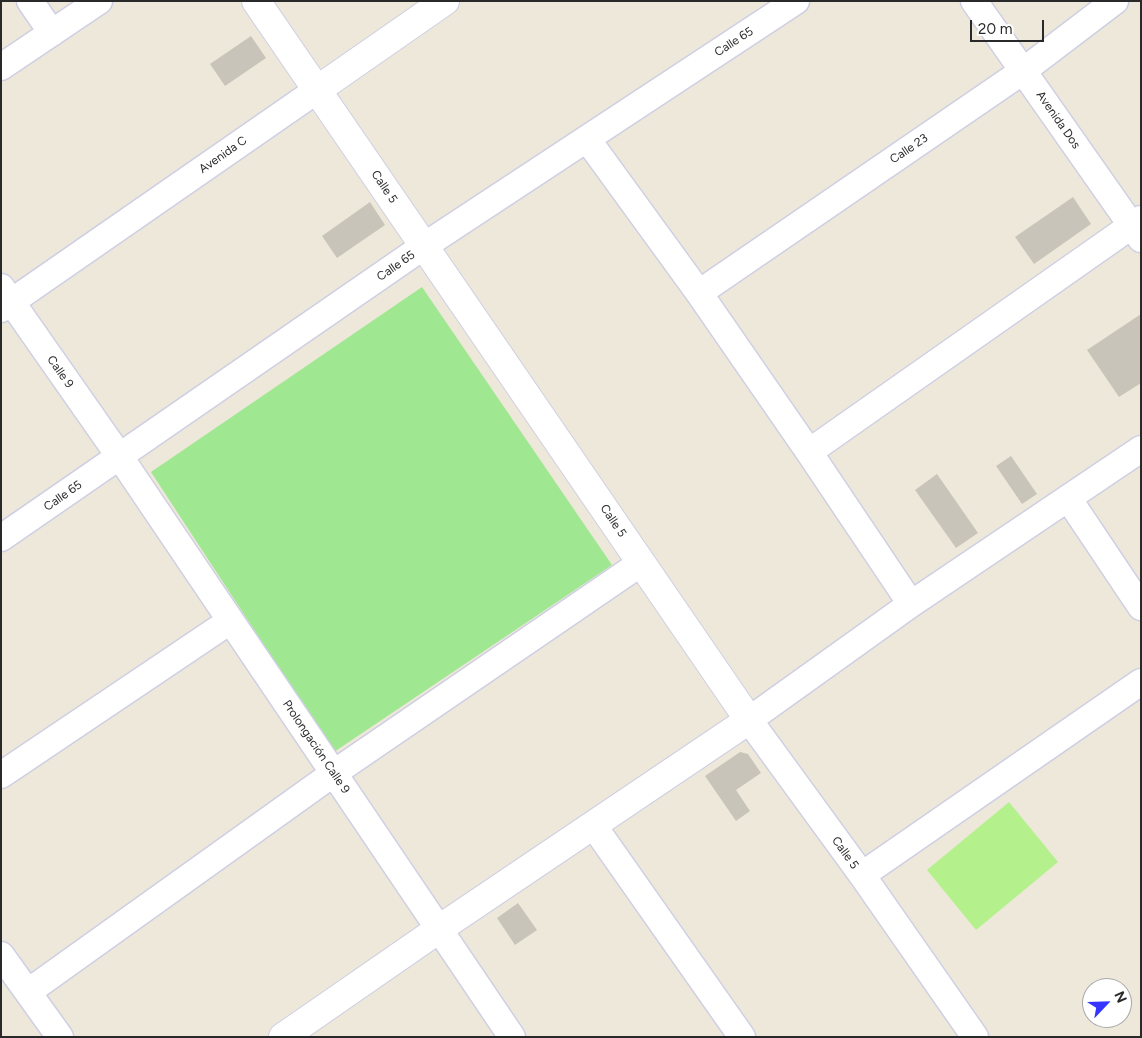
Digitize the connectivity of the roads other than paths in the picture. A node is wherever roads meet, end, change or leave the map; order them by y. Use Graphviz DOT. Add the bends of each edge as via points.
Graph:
graph roads {
  1 [pos="30,1"];
  2 [pos="99,1"];
  3 [pos="256,1"];
  4 [pos="446,1"];
  5 [pos="796,1"];
  6 [pos="974,1"];
  7 [pos="1115,1"];
  8 [pos="52,33"];
  9 [pos="1,67"];
  10 [pos="1023,70"];
  11 [pos="317,90"];
  12 [pos="587,139"];
  13 [pos="1138,228"];
  14 [pos="424,246"];
  15 [pos="699,293"];
  16 [pos="5,299"];
  17 [pos="1141,449"];
  18 [pos="809,452"];
  19 [pos="120,457"];
  20 [pos="1068,498"];
  21 [pos="1,538"];
  22 [pos="641,562"];
  23 [pos="911,604"];
  24 [pos="1141,607"];
  25 [pos="230,620"];
  26 [pos="1141,682"];
  27 [pos="749,720"];
  28 [pos="334,773"];
  29 [pos="1,775"];
  30 [pos="593,825"];
  31 [pos="862,875"];
  32 [pos="439,929"];
  33 [pos="1,955"];
  34 [pos="28,992"];
  35 [pos="60,1037"];
  36 [pos="283,1037"];
  37 [pos="512,1037"];
  38 [pos="742,1037"];
  39 [pos="975,1037"];
  1 -- 8 [label="street"];
  2 -- 8 [label="street"];
  3 -- 11 [label="street, Calle 5"];
  4 -- 11 [label="street, Avenida C"];
  5 -- 12 [label="street, Calle 65"];
  6 -- 10 [label="street, Avenida Dos"];
  7 -- 10 [label="street, Calle 23"];
  8 -- 9 [label="street"];
  10 -- 13 [label="street, Avenida Dos"];
  10 -- 15 [label="street, Calle 23"];
  11 -- 14 [label="street, Calle 5"];
  11 -- 16 [label="street, Avenida C"];
  12 -- 14 [label="street, Calle 65"];
  12 -- 15 [label="street"];
  13 -- 18 [label="street"];
  14 -- 19 [label="street, Calle 65"];
  14 -- 22 [label="street, Calle 5"];
  15 -- 18 [label="street"];
  16 -- 19 [label="street, Calle 9"];
  17 -- 20 [label="street"];
  18 -- 23 [label="street"];
  19 -- 21 [label="street, Calle 65"];
  19 -- 25 [label="street, Prolongación Calle 9"];
  20 -- 23 [label="street"];
  20 -- 24 [label="street"];
  22 -- 27 [label="street, Calle 5"];
  22 -- 28 [label="street"];
  23 -- 27 [label="street"];
  25 -- 28 [label="street, Prolongación Calle 9"];
  25 -- 29 [label="street"];
  26 -- 31 [label="street"];
  27 -- 30 [label="street"];
  27 -- 31 [label="street, Calle 5"];
  28 -- 32 [label="street, Prolongación Calle 9"];
  28 -- 34 [label="street"];
  30 -- 32 [label="street"];
  30 -- 38 [label="street"];
  31 -- 39 [label="street, Calle 5"];
  32 -- 36 [label="street"];
  32 -- 37 [label="street, Prolongación Calle 9"];
  33 -- 34 [label="street"];
  34 -- 35 [label="street"];
}
